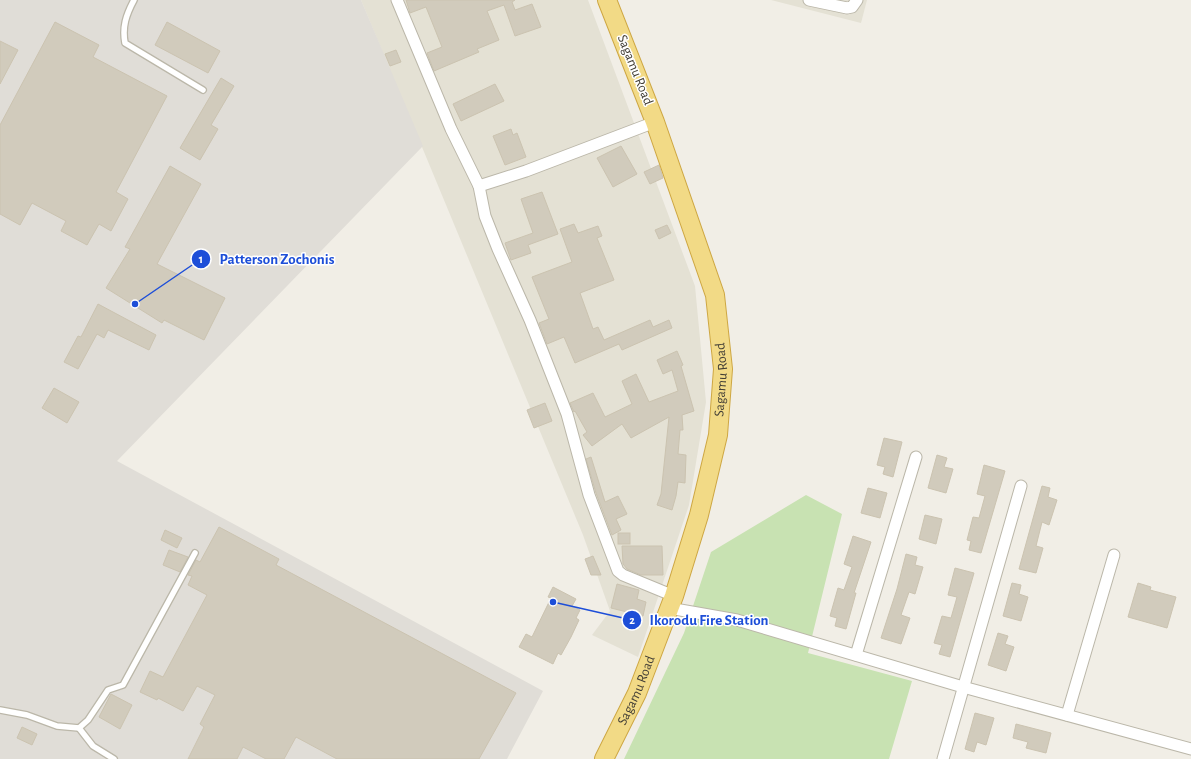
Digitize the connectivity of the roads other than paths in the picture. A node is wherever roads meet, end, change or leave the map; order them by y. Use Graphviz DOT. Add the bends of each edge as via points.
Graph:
graph roads {
  1 [pos="134,0"];
  2 [pos="397,0"];
  3 [pos="607,0"];
  4 [pos="809,0"];
  5 [pos="857,0"];
  6 [pos="203,90"];
  7 [pos="656,122"];
  8 [pos="479,186"];
  9 [pos="916,457"];
  10 [pos="1021,486"];
  11 [pos="195,553"];
  12 [pos="1114,555"];
  13 [pos="672,602"];
  14 [pos="856,655"];
  15 [pos="963,686"];
  16 [pos="0,710"];
  17 [pos="1067,715"];
  18 [pos="79,728"];
  19 [pos="1191,749"];
  20 [pos="114,759"];
  21 [pos="604,759"];
  22 [pos="943,759"];
  1 -- 6 [label="lane" via="127,12 123,30 125,43"];
  2 -- 8 [label="street" via="454,136"];
  3 -- 7 [label="highway, Sagamu Road"];
  4 -- 5 [label="street" via="846,8 852,7"];
  7 -- 8 [label="street"];
  7 -- 13 [label="highway, Sagamu Road" via="715,295 723,369 718,435 699,515"];
  8 -- 13 [label="street" via="485,216 567,414 589,495 618,571"];
  9 -- 14 [label="street"];
  10 -- 15 [label="street"];
  11 -- 18 [label="lane" via="123,685 108,690 88,720"];
  12 -- 17 [label="street"];
  13 -- 14 [label="street"];
  13 -- 21 [label="highway, Sagamu Road" via="636,693"];
  14 -- 15 [label="street"];
  15 -- 17 [label="street"];
  15 -- 22 [label="street"];
  16 -- 18 [label="lane" via="26,715 57,726"];
  17 -- 19 [label="street"];
  18 -- 20 [label="lane" via="93,746"];
}
